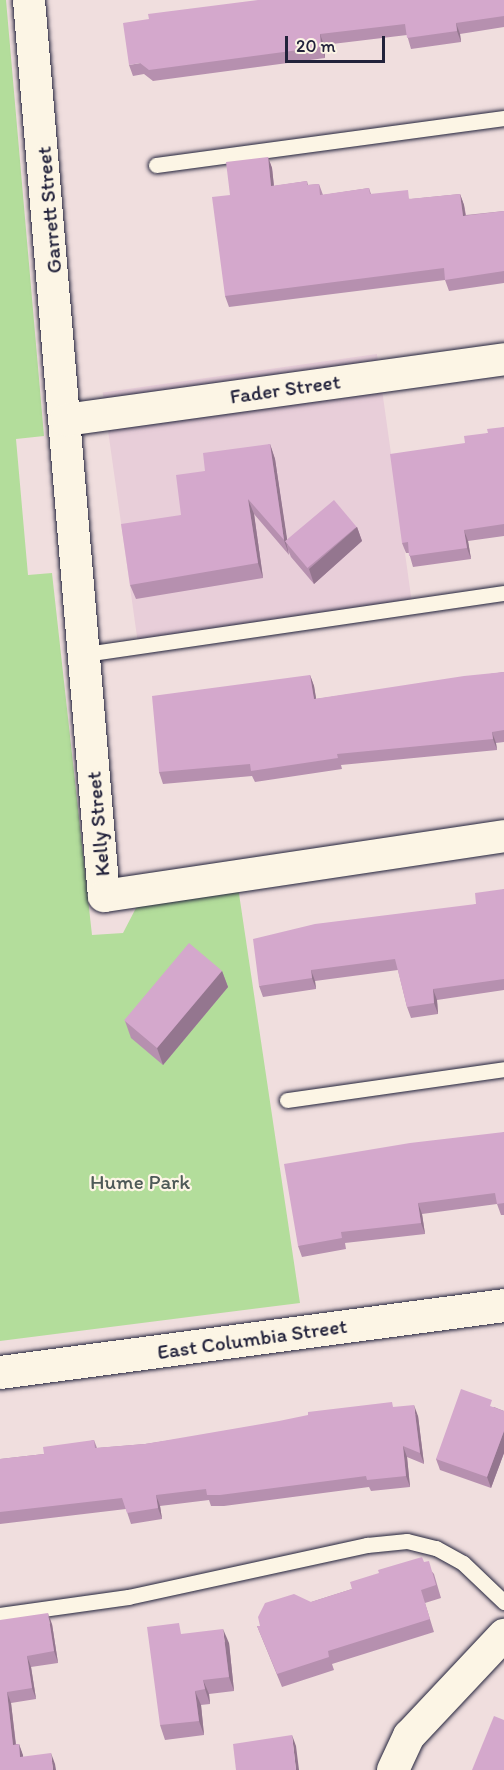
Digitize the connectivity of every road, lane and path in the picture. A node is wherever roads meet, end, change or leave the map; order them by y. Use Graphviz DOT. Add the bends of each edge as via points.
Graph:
graph roads {
  1 [pos="29,0"];
  2 [pos="504,118"];
  3 [pos="156,165"];
  4 [pos="504,359"];
  5 [pos="66,420"];
  6 [pos="504,593"];
  7 [pos="85,654"];
  8 [pos="504,836"];
  9 [pos="504,1069"];
  10 [pos="287,1100"];
  11 [pos="504,1305"];
  12 [pos="0,1372"];
  13 [pos="504,1602"];
  14 [pos="0,1615"];
  15 [pos="504,1635"];
  16 [pos="393,1770"];
  1 -- 5 [label="street, Garrett Street"];
  2 -- 3 [label="lane"];
  4 -- 5 [label="street, Fader Street"];
  5 -- 7 [label="street, Kelly Street"];
  6 -- 7 [label="lane"];
  7 -- 8 [label="street, Kelly Street" via="104,896"];
  9 -- 10 [label="lane"];
  11 -- 12 [label="main road, East Columbia Street"];
  13 -- 14 [label="lane" via="464,1563 436,1548 406,1541 367,1545 128,1597"];
  15 -- 16 [label="street" via="409,1736"];
}
